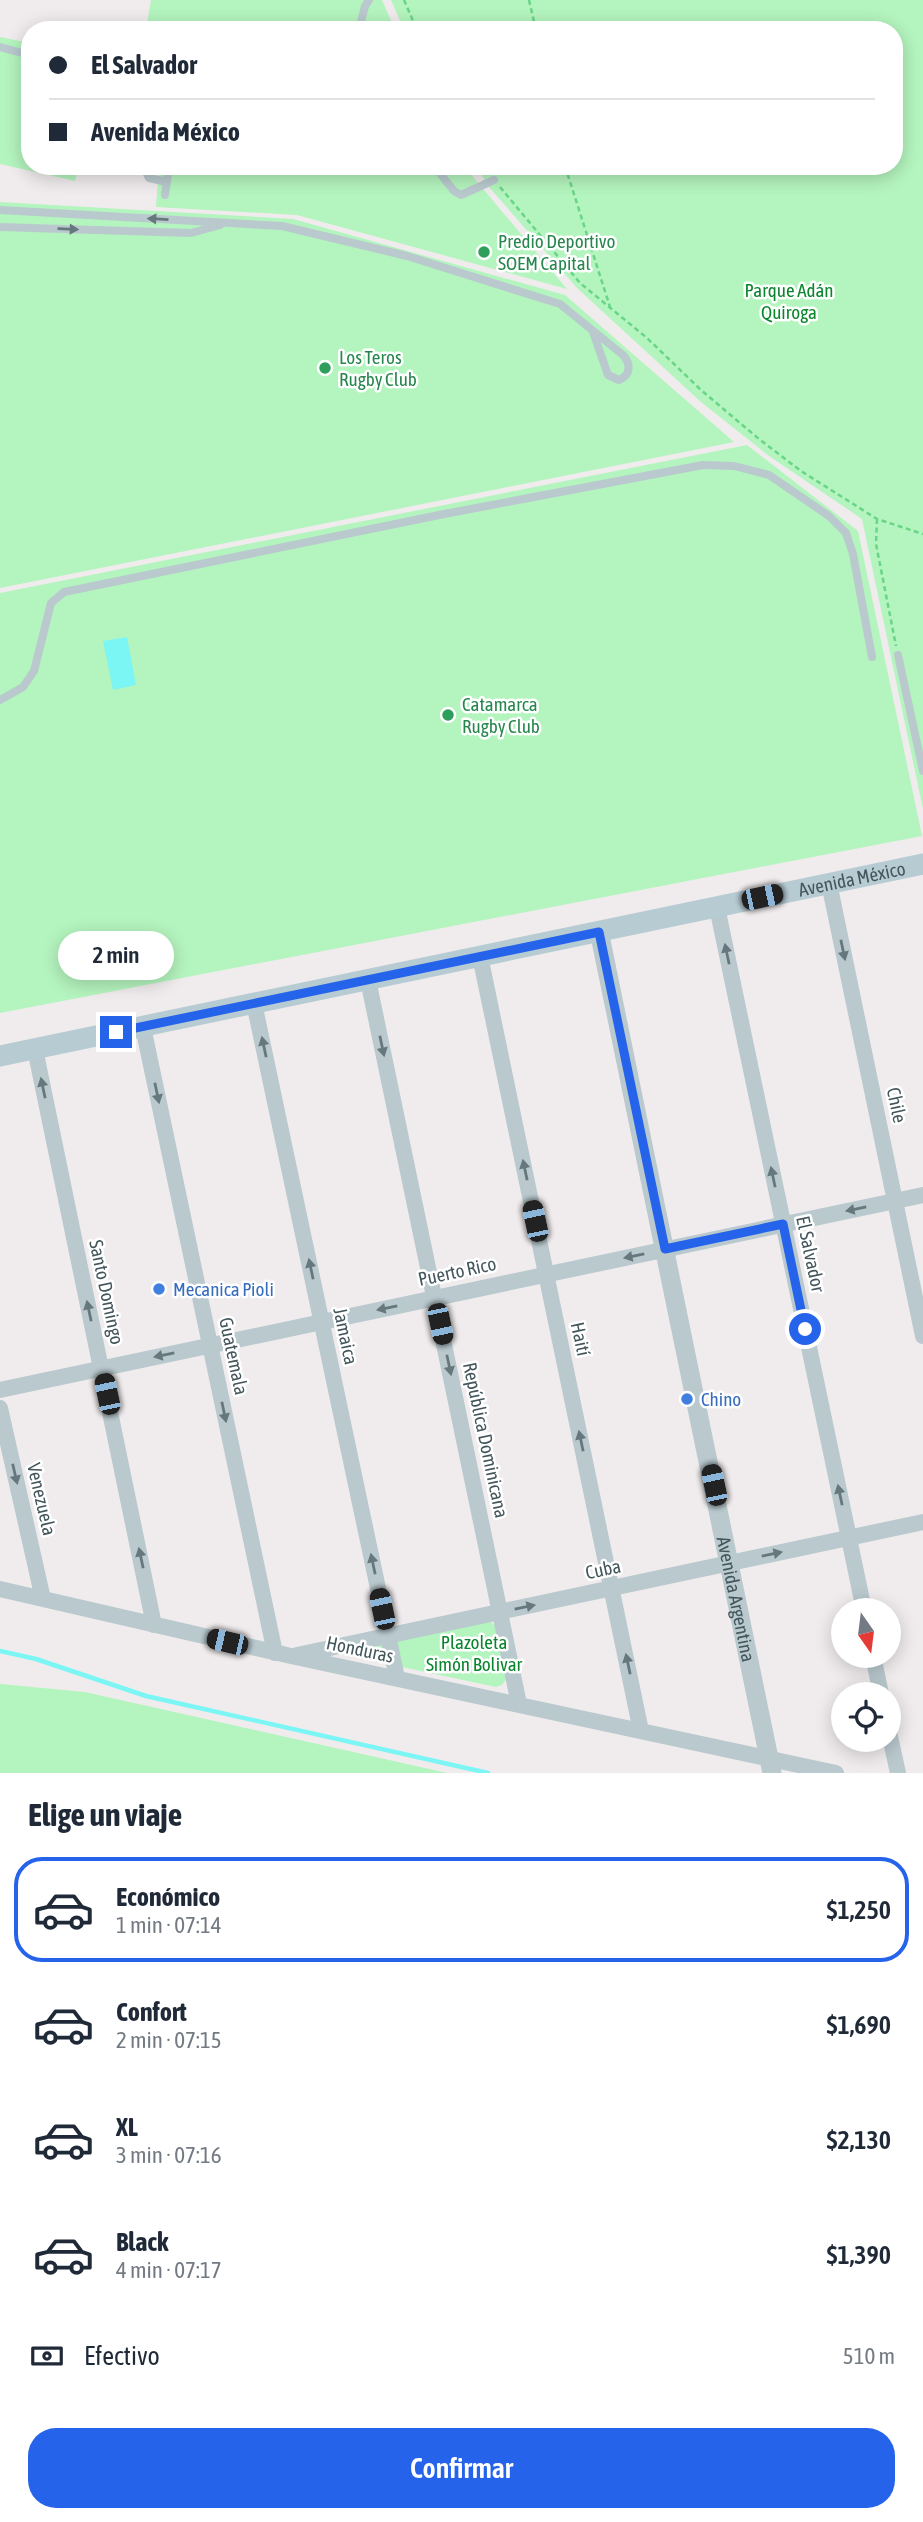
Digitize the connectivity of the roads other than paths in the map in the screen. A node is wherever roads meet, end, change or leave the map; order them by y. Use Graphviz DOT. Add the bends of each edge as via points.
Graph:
graph roads {
  1 [pos="369,0"];
  2 [pos="361,21"];
  3 [pos="0,47"];
  4 [pos="21,53"];
  5 [pos="148,175"];
  6 [pos="168,175"];
  7 [pos="441,175"];
  8 [pos="494,180"];
  9 [pos="167,182"];
  10 [pos="165,195"];
  11 [pos="0,210"];
  12 [pos="226,222"];
  13 [pos="0,227"];
  14 [pos="593,332"];
  15 [pos="898,655"];
  16 [pos="872,657"];
  17 [pos="0,700"];
  18 [pos="923,771"];
  19 [pos="923,864"];
  20 [pos="829,883"];
  21 [pos="717,907"];
  22 [pos="599,932"];
  23 [pos="480,956"];
  24 [pos="368,979"];
  25 [pos="254,1003"];
  26 [pos="143,1027"];
  27 [pos="35,1049"];
  28 [pos="0,1056"];
  29 [pos="923,1195"];
  30 [pos="895,1201"];
  31 [pos="783,1224"];
  32 [pos="665,1249"];
  33 [pos="546,1274"];
  34 [pos="435,1298"];
  35 [pos="322,1322"];
  36 [pos="923,1336"];
  37 [pos="210,1345"];
  38 [pos="101,1368"];
  39 [pos="0,1390"];
  40 [pos="0,1408"];
  41 [pos="923,1522"];
  42 [pos="849,1538"];
  43 [pos="730,1563"];
  44 [pos="612,1588"];
  45 [pos="0,1589"];
  46 [pos="861,1598"];
  47 [pos="43,1599"];
  48 [pos="500,1612"];
  49 [pos="154,1625"];
  50 [pos="388,1636"];
  51 [pos="283,1654"];
  52 [pos="397,1678"];
  53 [pos="520,1704"];
  54 [pos="642,1731"];
  55 [pos="893,1752"];
  56 [pos="770,1766"];
  57 [pos="836,1773"];
  58 [pos="898,1773"];
  1 -- 2 [label="lane"];
  3 -- 4 [label="lane"];
  5 -- 9 [label="lane"];
  6 -- 9 [label="lane"];
  7 -- 8 [label="lane" via="461,195"];
  9 -- 10 [label="lane"];
  12 -- 11 [label="lane, one-way"];
  13 -- 12 [label="lane, one-way" via="191,233"];
  12 -- 14 [label="lane" via="282,226 407,256 559,304"];
  14 -- 14 [label="lane" via="608,375 624,378 628,360"];
  15 -- 18 [label="lane"];
  16 -- 17 [label="lane" via="846,533 769,475 734,466 703,465 64,592 51,603 34,671 23,687"];
  19 -- 20 [label="main road, Avenida México"];
  20 -- 21 [label="main road, Avenida México"];
  20 -- 30 [label="street, Chile, one-way"];
  21 -- 22 [label="main road, Avenida México"];
  31 -- 21 [label="street, El Salvador, one-way"];
  22 -- 23 [label="main road, Avenida México"];
  22 -- 32 [label="street, Avenida Argentina"];
  23 -- 24 [label="main road, Avenida México"];
  33 -- 23 [label="street, Haití, one-way"];
  24 -- 25 [label="main road, Avenida México"];
  24 -- 34 [label="street, República Dominicana, one-way"];
  25 -- 26 [label="main road, Avenida México"];
  35 -- 25 [label="street, Jamaica, one-way"];
  26 -- 27 [label="main road, Avenida México"];
  26 -- 37 [label="street, Guatemala, one-way"];
  27 -- 28 [label="main road, Avenida México"];
  38 -- 27 [label="street, Santo Domingo, one-way"];
  29 -- 30 [label="street, Puerto Rico"];
  30 -- 31 [label="street, Puerto Rico, one-way"];
  30 -- 36 [label="street, Chile"];
  31 -- 32 [label="street, Puerto Rico"];
  42 -- 31 [label="street, El Salvador, one-way"];
  32 -- 33 [label="street, Puerto Rico, one-way"];
  32 -- 43 [label="street, Avenida Argentina"];
  33 -- 34 [label="street, Puerto Rico"];
  44 -- 33 [label="street, Haití, one-way"];
  34 -- 35 [label="street, Puerto Rico, one-way"];
  34 -- 48 [label="street, República Dominicana, one-way"];
  35 -- 37 [label="street, Puerto Rico"];
  50 -- 35 [label="street, Jamaica, one-way"];
  37 -- 38 [label="street, Puerto Rico, one-way"];
  37 -- 51 [label="street, Guatemala, one-way"];
  38 -- 39 [label="street, Puerto Rico"];
  49 -- 38 [label="street, Santo Domingo, one-way"];
  40 -- 47 [label="street, Venezuela, one-way"];
  41 -- 42 [label="street, Cuba"];
  43 -- 42 [label="street, Cuba, one-way"];
  42 -- 46 [label="street, El Salvador"];
  43 -- 44 [label="street, Cuba"];
  43 -- 56 [label="street, Avenida Argentina"];
  48 -- 44 [label="street, Cuba, one-way"];
  54 -- 44 [label="street, Haití, one-way"];
  45 -- 47 [label="street, Honduras"];
  47 -- 49 [label="street, Honduras"];
  48 -- 50 [label="street, Cuba"];
  48 -- 53 [label="street, República Dominicana"];
  49 -- 51 [label="street, Honduras"];
  50 -- 51 [label="street, Cuba"];
  50 -- 52 [label="street, Jamaica"];
  51 -- 52 [label="street, Honduras"];
  52 -- 53 [label="street, Honduras"];
  53 -- 54 [label="street, Honduras"];
  54 -- 56 [label="street, Honduras"];
  55 -- 58 [label="street"];
  56 -- 57 [label="street, Honduras"];
}
